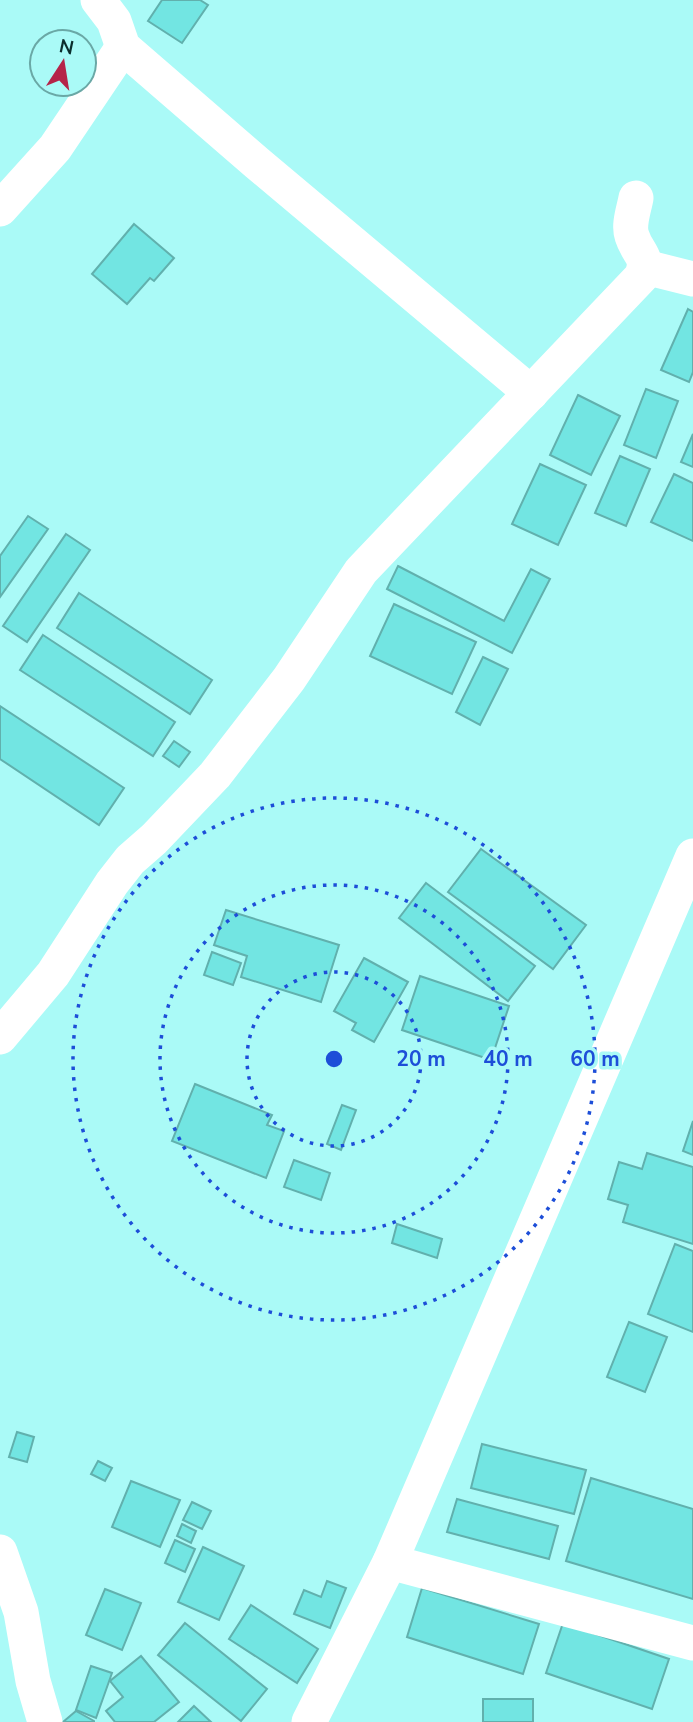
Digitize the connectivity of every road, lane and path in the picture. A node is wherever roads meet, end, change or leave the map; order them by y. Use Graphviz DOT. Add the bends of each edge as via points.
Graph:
graph roads {
  1 [pos="98,0"];
  2 [pos="123,47"];
  3 [pos="636,198"];
  4 [pos="0,209"];
  5 [pos="645,267"];
  6 [pos="693,279"];
  7 [pos="531,393"];
  8 [pos="693,856"];
  9 [pos="0,1037"];
  10 [pos="0,1552"];
  11 [pos="390,1562"];
  12 [pos="693,1643"];
  13 [pos="45,1722"];
  14 [pos="309,1722"];
  1 -- 2 [label="street" via="114,21"];
  2 -- 4 [label="street" via="55,148"];
  2 -- 7 [label="street"];
  3 -- 5 [label="street" via="631,234"];
  5 -- 6 [label="street"];
  5 -- 7 [label="street" via="641,277"];
  7 -- 9 [label="street" via="360,571 289,678 215,775 111,883 53,974"];
  8 -- 11 [label="street"];
  10 -- 13 [label="street" via="21,1612"];
  11 -- 12 [label="street"];
  11 -- 14 [label="street"];
}
